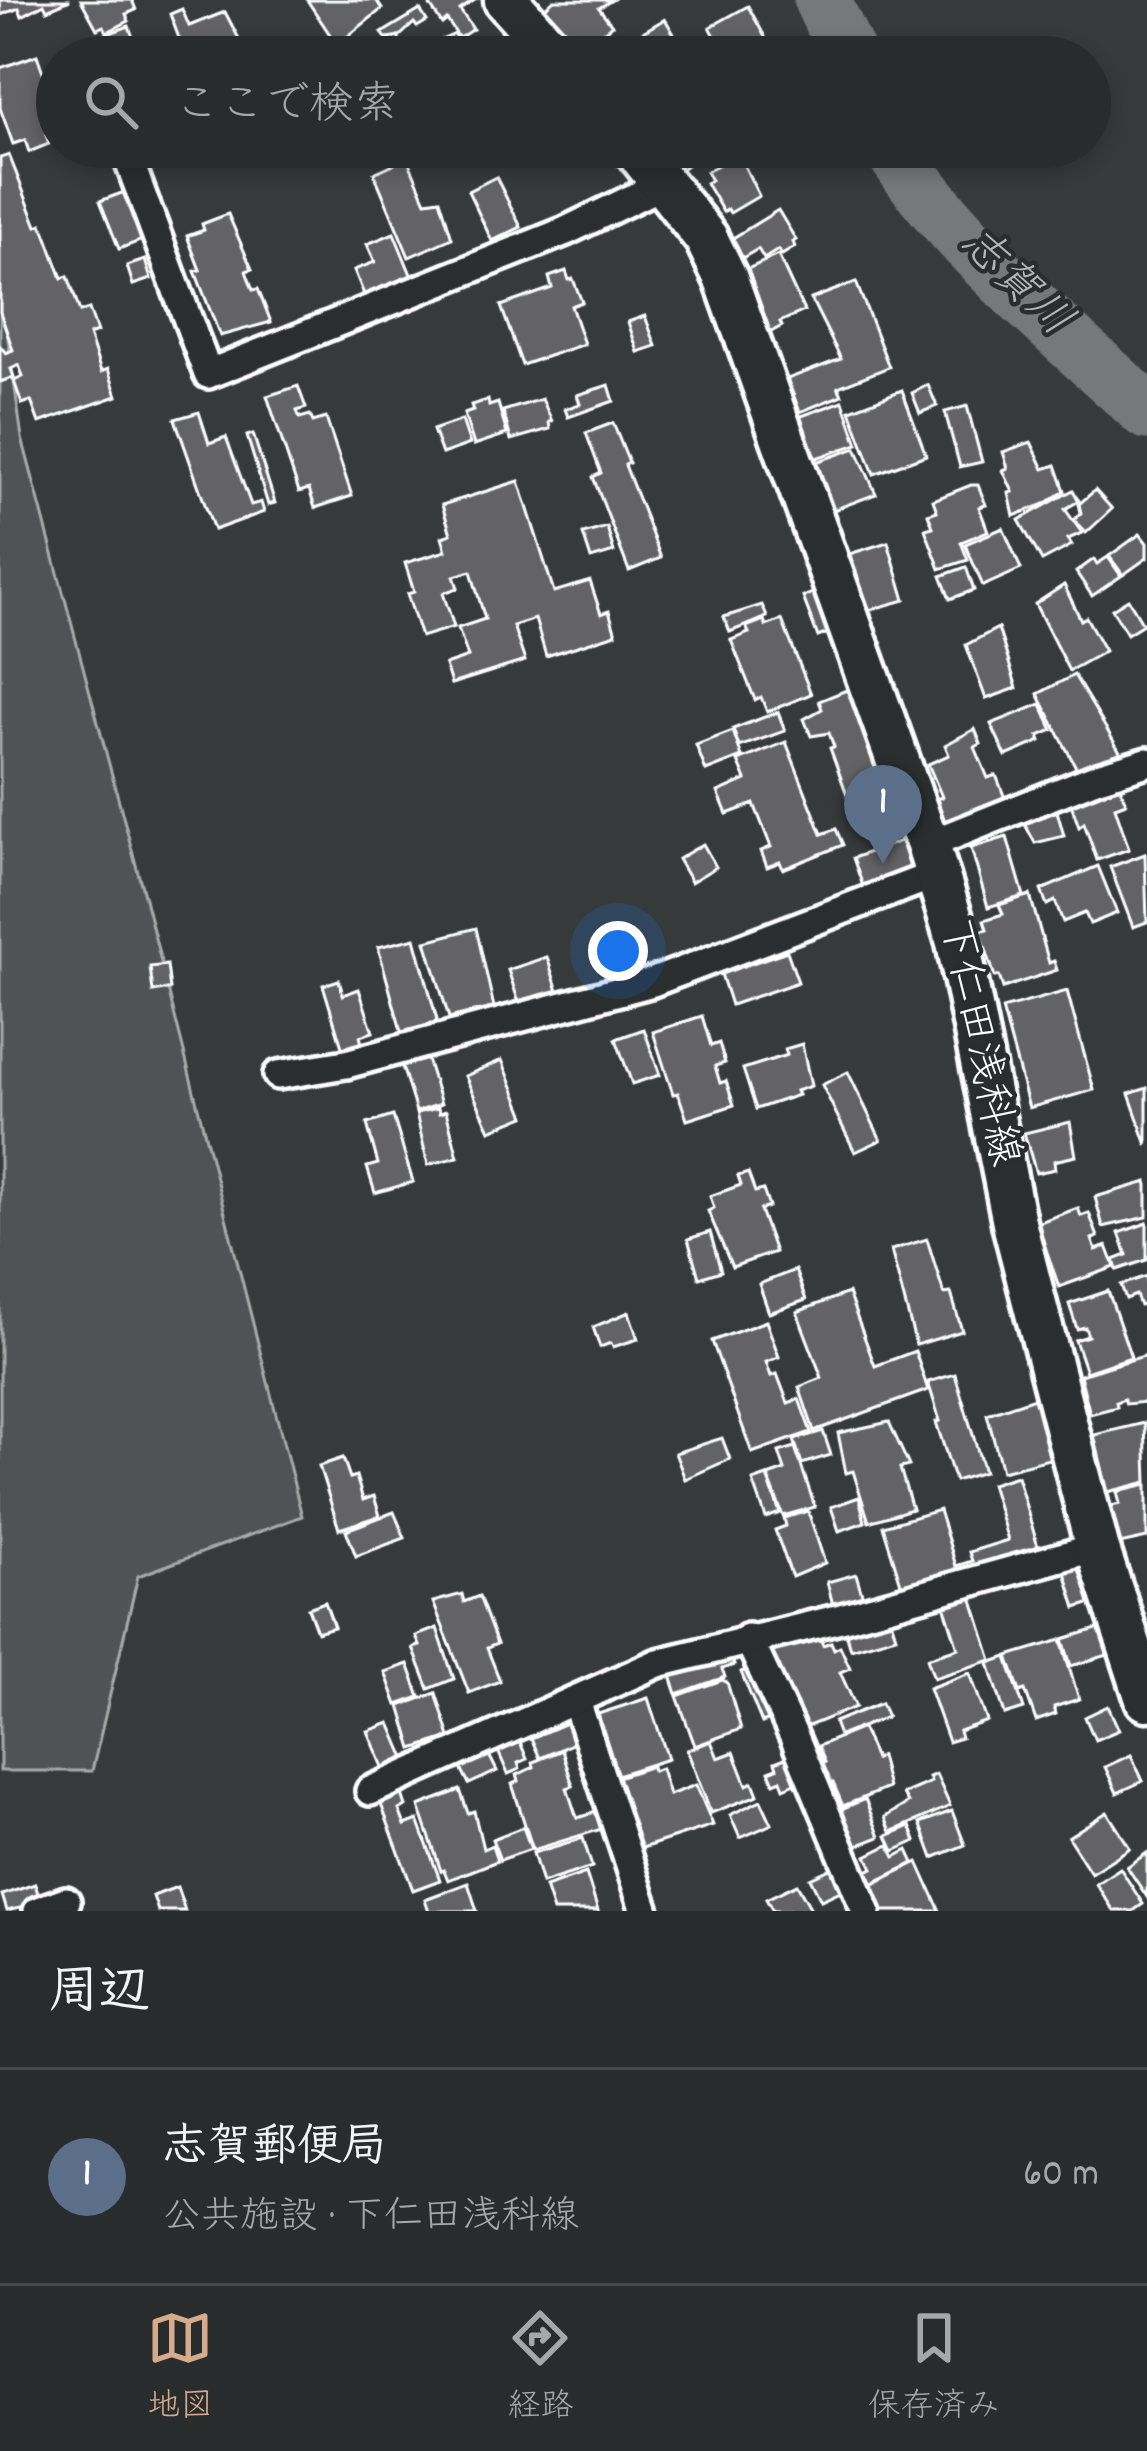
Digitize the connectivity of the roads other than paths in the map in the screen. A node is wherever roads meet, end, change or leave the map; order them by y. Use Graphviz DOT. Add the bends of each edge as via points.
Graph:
graph roads {
  1 [pos="506,0"];
  2 [pos="538,36"];
  3 [pos="132,168"];
  4 [pos="652,168"];
  5 [pos="665,183"];
  6 [pos="1147,762"];
  7 [pos="933,859"];
  8 [pos="278,1075"];
  9 [pos="1097,1547"];
  10 [pos="748,1638"];
  11 [pos="1147,1700"];
  12 [pos="576,1701"];
  13 [pos="370,1791"];
  14 [pos="66,1901"];
  15 [pos="38,1911"];
  16 [pos="645,1911"];
  17 [pos="866,1911"];
  1 -- 2 [label="main road"];
  3 -- 5 [label="street" via="208,374 566,231"];
  4 -- 5 [label="main road, 下仁田浅科線"];
  5 -- 7 [label="main road, 下仁田浅科線" via="706,238 745,326"];
  6 -- 7 [label="street" via="1098,777"];
  7 -- 8 [label="street" via="653,982"];
  7 -- 9 [label="main road, 下仁田浅科線"];
  9 -- 10 [label="street"];
  9 -- 11 [label="main road, 下仁田浅科線"];
  10 -- 12 [label="street" via="658,1663"];
  10 -- 17 [label="street"];
  12 -- 13 [label="street"];
  12 -- 16 [label="street"];
  14 -- 15 [label="street"];
}
